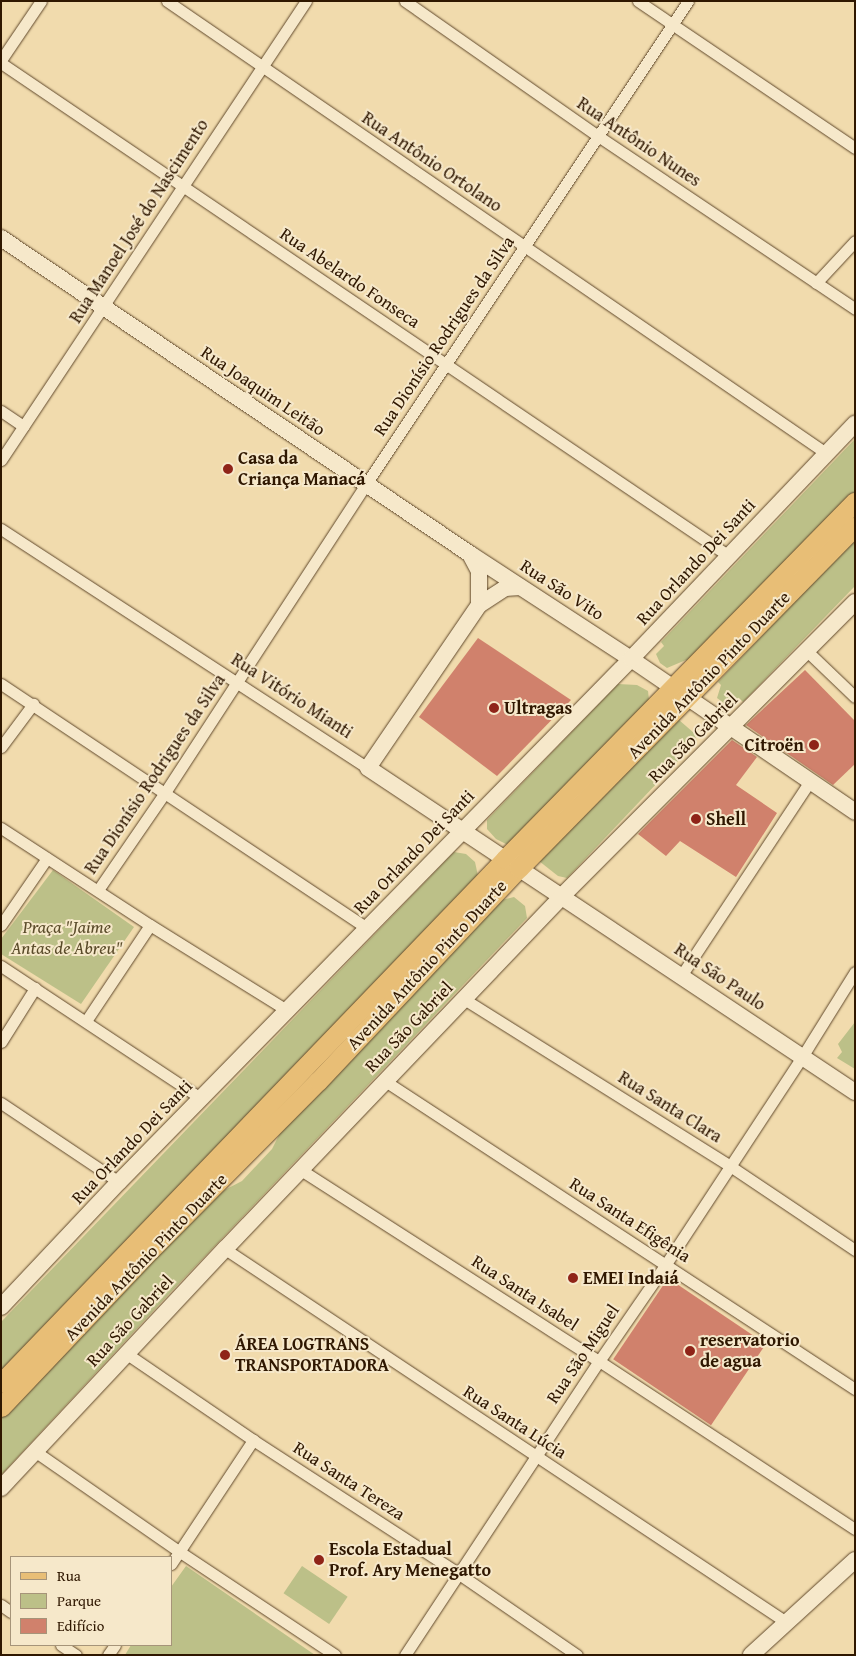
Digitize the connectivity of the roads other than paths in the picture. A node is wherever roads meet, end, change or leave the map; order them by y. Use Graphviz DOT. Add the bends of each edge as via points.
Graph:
graph roads {
  1 [pos="41,1"];
  2 [pos="167,1"];
  3 [pos="306,1"];
  4 [pos="405,1"];
  5 [pos="638,1"];
  6 [pos="688,1"];
  7 [pos="672,25"];
  8 [pos="1,61"];
  9 [pos="261,67"];
  10 [pos="598,136"];
  11 [pos="855,148"];
  12 [pos="183,186"];
  13 [pos="1,238"];
  14 [pos="855,241"];
  15 [pos="525,246"];
  16 [pos="816,283"];
  17 [pos="104,308"];
  18 [pos="855,309"];
  19 [pos="447,364"];
  20 [pos="1,411"];
  21 [pos="855,424"];
  22 [pos="23,426"];
  23 [pos="826,453"];
  24 [pos="1,460"];
  25 [pos="366,484"];
  26 [pos="855,502"];
  27 [pos="855,526"];
  28 [pos="1,530"];
  29 [pos="470,554"];
  30 [pos="729,556"];
  31 [pos="520,587"];
  32 [pos="855,602"];
  33 [pos="478,605"];
  34 [pos="807,651"];
  35 [pos="631,659"];
  36 [pos="1,684"];
  37 [pos="236,684"];
  38 [pos="681,693"];
  39 [pos="855,697"];
  40 [pos="33,704"];
  41 [pos="732,727"];
  42 [pos="1,747"];
  43 [pos="368,768"];
  44 [pos="810,781"];
  45 [pos="164,794"];
  46 [pos="855,812"];
  47 [pos="1,828"];
  48 [pos="462,830"];
  49 [pos="47,858"];
  50 [pos="512,864"];
  51 [pos="98,890"];
  52 [pos="562,896"];
  53 [pos="1,924"];
  54 [pos="150,926"];
  55 [pos="367,928"];
  56 [pos="1,966"];
  57 [pos="855,972"];
  58 [pos="681,976"];
  59 [pos="35,988"];
  60 [pos="464,999"];
  61 [pos="288,1011"];
  62 [pos="86,1021"];
  63 [pos="1,1042"];
  64 [pos="802,1057"];
  65 [pos="384,1081"];
  66 [pos="855,1092"];
  67 [pos="202,1099"];
  68 [pos="1,1103"];
  69 [pos="730,1166"];
  70 [pos="301,1170"];
  71 [pos="119,1182"];
  72 [pos="225,1249"];
  73 [pos="855,1250"];
  74 [pos="666,1264"];
  75 [pos="1,1307"];
  76 [pos="127,1354"];
  77 [pos="599,1361"];
  78 [pos="1,1383"];
  79 [pos="855,1389"];
  80 [pos="1,1407"];
  81 [pos="254,1440"];
  82 [pos="36,1452"];
  83 [pos="536,1456"];
  84 [pos="1,1488"];
  85 [pos="855,1529"];
  86 [pos="180,1552"];
  87 [pos="855,1560"];
  88 [pos="172,1563"];
  89 [pos="459,1574"];
  90 [pos="786,1622"];
  91 [pos="62,1646"];
  92 [pos="76,1655"];
  93 [pos="335,1655"];
  94 [pos="404,1655"];
  95 [pos="577,1655"];
  96 [pos="751,1655"];
  1 -- 8 [label="street"];
  2 -- 9 [label="street, Rua Antônio Ortolano"];
  3 -- 9 [label="street, Rua Manoel José do Nascimento"];
  4 -- 10 [label="street, Rua Antônio Nunes"];
  5 -- 7 [label="street"];
  6 -- 7 [label="street, Rua Dionísio Rodrigues da Silva"];
  7 -- 10 [label="street, Rua Dionísio Rodrigues da Silva"];
  7 -- 11 [label="street"];
  8 -- 12 [label="street, Rua Abelardo Fonseca"];
  9 -- 12 [label="street, Rua Manoel José do Nascimento"];
  9 -- 15 [label="street, Rua Antônio Ortolano"];
  10 -- 15 [label="street, Rua Dionísio Rodrigues da Silva"];
  10 -- 16 [label="street, Rua Antônio Nunes"];
  12 -- 17 [label="street, Rua Manoel José do Nascimento"];
  12 -- 19 [label="street, Rua Abelardo Fonseca"];
  13 -- 17 [label="main road, Rua Joaquim Leitão"];
  14 -- 16 [label="street"];
  15 -- 19 [label="street, Rua Dionísio Rodrigues da Silva"];
  15 -- 23 [label="street, Rua Antônio Ortolano"];
  16 -- 18 [label="street, Rua Antônio Nunes"];
  17 -- 22 [label="street, Rua Manoel José do Nascimento"];
  17 -- 25 [label="main road, Rua Joaquim Leitão"];
  19 -- 25 [label="street, Rua Dionísio Rodrigues da Silva"];
  19 -- 30 [label="street, Rua Abelardo Fonseca"];
  20 -- 22 [label="street"];
  21 -- 23 [label="main road, Rua Orlando Dei Santi"];
  22 -- 24 [label="street, Rua Manoel José do Nascimento"];
  23 -- 30 [label="main road, Rua Orlando Dei Santi"];
  25 -- 29 [label="main road, Rua Joaquim Leitão"];
  25 -- 37 [label="street, Rua Dionísio Rodrigues da Silva"];
  26 -- 38 [label="main road, Avenida Antônio Pinto Duarte"];
  27 -- 38 [label="main road, Avenida Antônio Pinto Duarte"];
  28 -- 37 [label="street, Rua Vitório Mianti"];
  29 -- 31 [label="main road, Rua São Vito"];
  29 -- 33 [label="main road" via="479,571"];
  30 -- 35 [label="main road, Rua Orlando Dei Santi"];
  31 -- 33 [label="main road" via="506,588"];
  31 -- 35 [label="main road, Rua São Vito"];
  32 -- 34 [label="main road, Rua São Gabriel"];
  33 -- 43 [label="main road"];
  34 -- 39 [label="street"];
  34 -- 41 [label="main road, Rua São Gabriel"];
  35 -- 38 [label="main road, Rua São Vito"];
  35 -- 48 [label="main road, Rua Orlando Dei Santi"];
  36 -- 40 [label="street"];
  37 -- 43 [label="street, Rua Vitório Mianti"];
  37 -- 45 [label="street, Rua Dionísio Rodrigues da Silva"];
  38 -- 41 [label="main road, Rua São Vito"];
  38 -- 50 [label="main road, Avenida Antônio Pinto Duarte"];
  40 -- 42 [label="street"];
  40 -- 45 [label="street"];
  41 -- 44 [label="main road, Rua São Vito"];
  41 -- 52 [label="main road, Rua São Gabriel"];
  43 -- 48 [label="main road, Rua Vitório Mianti"];
  44 -- 46 [label="main road, Rua São Vito"];
  44 -- 58 [label="street"];
  45 -- 51 [label="street, Rua Dionísio Rodrigues da Silva"];
  45 -- 55 [label="street"];
  47 -- 49 [label="street"];
  48 -- 50 [label="main road, Rua Vitório Mianti"];
  48 -- 55 [label="main road, Rua Orlando Dei Santi"];
  49 -- 51 [label="street"];
  49 -- 53 [label="street"];
  50 -- 52 [label="main road, Rua Vitório Mianti"];
  50 -- 78 [label="main road, Avenida Antônio Pinto Duarte"];
  50 -- 80 [label="main road, Avenida Antônio Pinto Duarte" via="318,1080"];
  51 -- 54 [label="street"];
  52 -- 58 [label="main road, Rua São Paulo"];
  52 -- 60 [label="main road, Rua São Gabriel"];
  54 -- 61 [label="street"];
  54 -- 62 [label="street"];
  55 -- 61 [label="main road, Rua Orlando Dei Santi"];
  56 -- 59 [label="street"];
  57 -- 64 [label="street, Rua São Miguel"];
  58 -- 64 [label="main road, Rua São Paulo"];
  59 -- 62 [label="street"];
  59 -- 63 [label="street"];
  60 -- 65 [label="main road, Rua São Gabriel"];
  60 -- 69 [label="street, Rua Santa Clara"];
  61 -- 67 [label="main road, Rua Orlando Dei Santi"];
  62 -- 67 [label="street"];
  64 -- 66 [label="main road, Rua São Paulo"];
  64 -- 69 [label="street, Rua São Miguel"];
  65 -- 70 [label="main road, Rua São Gabriel"];
  65 -- 74 [label="street, Rua Santa Efigênia"];
  67 -- 71 [label="main road, Rua Orlando Dei Santi"];
  68 -- 71 [label="street"];
  69 -- 73 [label="street, Rua Santa Clara"];
  69 -- 74 [label="street, Rua São Miguel"];
  70 -- 72 [label="main road, Rua São Gabriel"];
  70 -- 77 [label="street, Rua Santa Isabel"];
  71 -- 75 [label="main road, Rua Orlando Dei Santi"];
  72 -- 76 [label="main road, Rua São Gabriel"];
  72 -- 83 [label="street, Rua Santa Lúcia"];
  74 -- 77 [label="street, Rua São Miguel"];
  74 -- 79 [label="street, Rua Santa Efigênia"];
  76 -- 81 [label="street, Rua Santa Tereza"];
  76 -- 82 [label="main road, Rua São Gabriel"];
  77 -- 83 [label="street, Rua São Miguel"];
  77 -- 85 [label="street, Rua Santa Isabel"];
  81 -- 86 [label="street"];
  81 -- 89 [label="street, Rua Santa Tereza"];
  82 -- 84 [label="main road, Rua São Gabriel"];
  82 -- 86 [label="street"];
  83 -- 89 [label="street, Rua São Miguel"];
  83 -- 90 [label="street, Rua Santa Lúcia"];
  86 -- 88 [label="street"];
  86 -- 93 [label="street"];
  87 -- 90 [label="main road"];
  89 -- 94 [label="street, Rua São Miguel"];
  89 -- 95 [label="street, Rua Santa Tereza"];
  90 -- 96 [label="main road"];
  91 -- 92 [label="street"];
}
